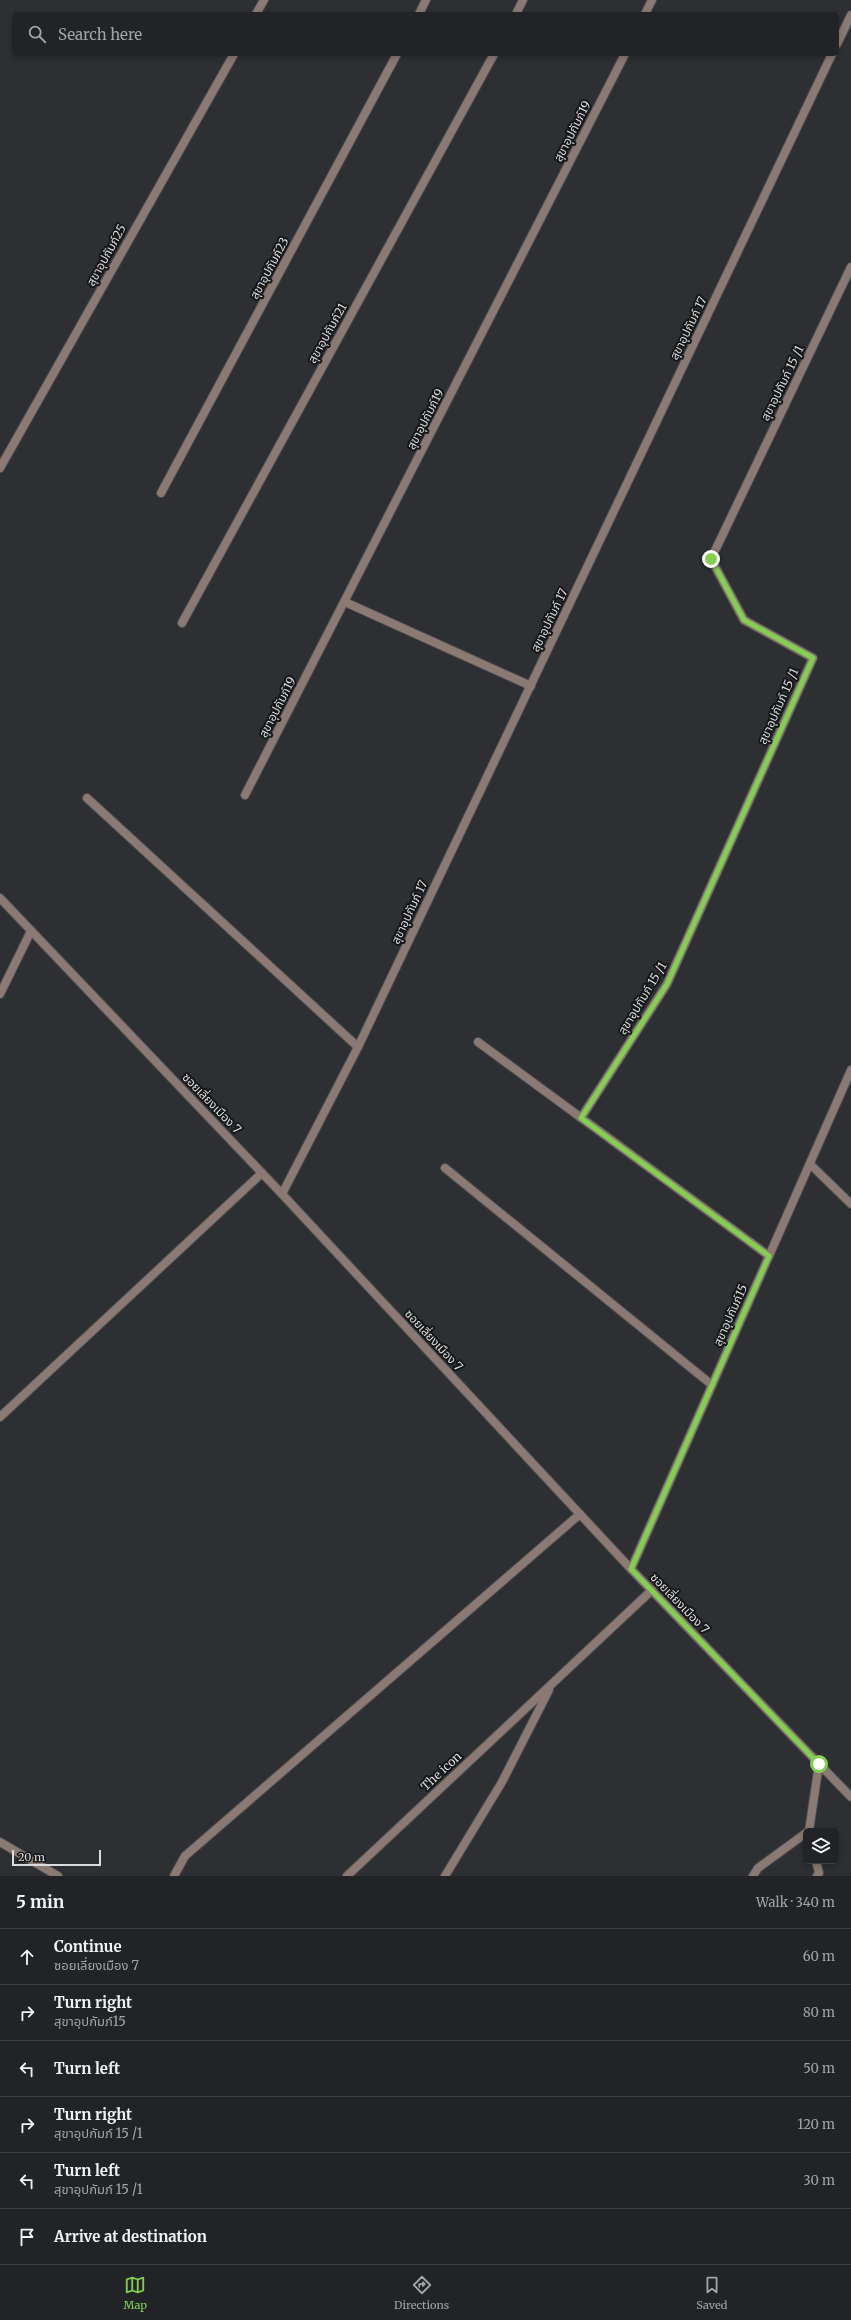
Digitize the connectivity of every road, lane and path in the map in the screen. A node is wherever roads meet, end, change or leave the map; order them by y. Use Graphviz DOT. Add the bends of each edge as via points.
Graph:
graph roads {
  1 [pos="264,0"];
  2 [pos="426,0"];
  3 [pos="523,0"];
  4 [pos="652,0"];
  5 [pos="257,12"];
  6 [pos="420,12"];
  7 [pos="517,12"];
  8 [pos="646,12"];
  9 [pos="851,15"];
  10 [pos="839,40"];
  11 [pos="233,56"];
  12 [pos="396,56"];
  13 [pos="493,56"];
  14 [pos="624,56"];
  15 [pos="831,56"];
  16 [pos="851,267"];
  17 [pos="0,468"];
  18 [pos="161,493"];
  19 [pos="344,602"];
  20 [pos="182,623"];
  21 [pos="531,686"];
  22 [pos="246,795"];
  23 [pos="87,798"];
  24 [pos="0,898"];
  25 [pos="31,931"];
  26 [pos="0,994"];
  27 [pos="478,1042"];
  28 [pos="358,1047"];
  29 [pos="851,1070"];
  30 [pos="581,1118"];
  31 [pos="810,1164"];
  32 [pos="445,1168"];
  33 [pos="262,1173"];
  34 [pos="282,1194"];
  35 [pos="851,1204"];
  36 [pos="769,1256"];
  37 [pos="712,1385"];
  38 [pos="0,1417"];
  39 [pos="580,1514"];
  40 [pos="631,1569"];
  41 [pos="652,1590"];
  42 [pos="552,1684"];
  43 [pos="819,1764"];
  44 [pos="851,1797"];
  45 [pos="809,1828"];
  46 [pos="803,1835"];
  47 [pos="0,1842"];
  48 [pos="817,1864"];
  49 [pos="58,1876"];
  50 [pos="174,1876"];
  51 [pos="347,1876"];
  52 [pos="445,1876"];
  53 [pos="753,1876"];
  54 [pos="817,1876"];
  1 -- 5 [label="street"];
  2 -- 6 [label="street"];
  3 -- 7 [label="street"];
  4 -- 8 [label="street"];
  9 -- 10 [label="street"];
  11 -- 17 [label="street, สุขาอุปกัมภ์25"];
  12 -- 18 [label="street, สุขาอุปกัมภ์23"];
  13 -- 20 [label="street, สุขาอุปกัมภ์21"];
  14 -- 19 [label="street, สุขาอุปกัมภ์19"];
  15 -- 21 [label="street, สุขาอุปกัมภ์ 17"];
  16 -- 30 [label="street, สุขาอุปกัมภ์ 15 /1" via="711,559 744,620 813,658 667,984"];
  19 -- 21 [label="street"];
  19 -- 22 [label="street, สุขาอุปกัมภ์19"];
  21 -- 28 [label="street, สุขาอุปกัมภ์ 17"];
  23 -- 28 [label="street"];
  24 -- 25 [label="street, ซอยเลี่ยงเมือง 7"];
  25 -- 26 [label="street"];
  25 -- 33 [label="street, ซอยเลี่ยงเมือง 7"];
  27 -- 30 [label="street"];
  28 -- 34 [label="street, สุขาอุปกัมภ์ 17"];
  29 -- 31 [label="street, สุขาอุปกัมภ์15"];
  30 -- 36 [label="street"];
  31 -- 35 [label="street"];
  31 -- 36 [label="street, สุขาอุปกัมภ์15"];
  32 -- 37 [label="street"];
  33 -- 34 [label="street, ซอยเลี่ยงเมือง 7"];
  33 -- 38 [label="street"];
  34 -- 39 [label="street, ซอยเลี่ยงเมือง 7"];
  36 -- 37 [label="street, สุขาอุปกัมภ์15"];
  37 -- 40 [label="street, สุขาอุปกัมภ์15"];
  39 -- 40 [label="street, ซอยเลี่ยงเมือง 7"];
  39 -- 50 [label="street" via="184,1856"];
  40 -- 41 [label="street, ซอยเลี่ยงเมือง 7"];
  41 -- 42 [label="street, The icon"];
  41 -- 43 [label="street, ซอยเลี่ยงเมือง 7"];
  42 -- 51 [label="street, The icon"];
  42 -- 52 [label="street, The icon" via="502,1782"];
  43 -- 44 [label="street, ซอยเลี่ยงเมือง 7"];
  43 -- 45 [label="street"];
  46 -- 53 [label="street" via="758,1868"];
  47 -- 49 [label="street"];
  48 -- 54 [label="street" via="819,1872"];
}
